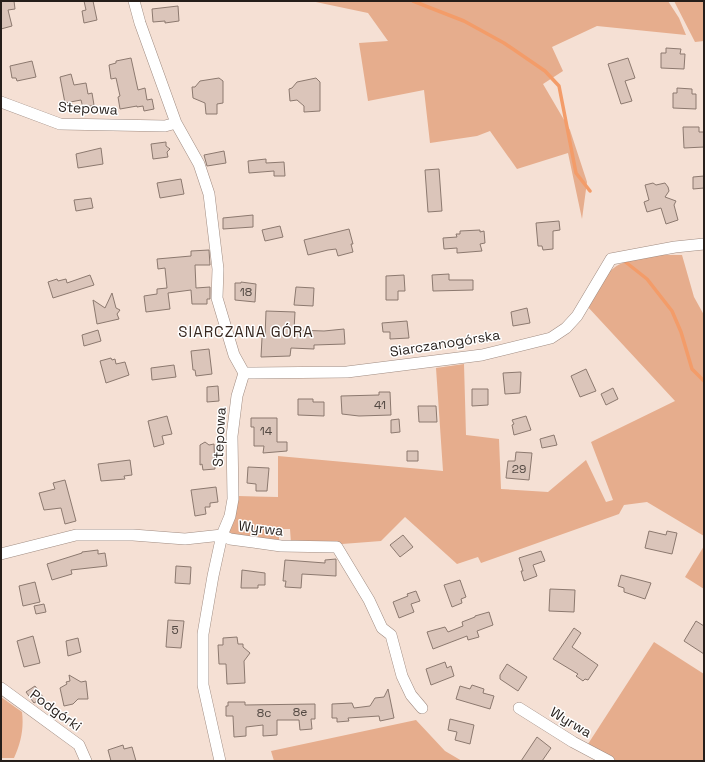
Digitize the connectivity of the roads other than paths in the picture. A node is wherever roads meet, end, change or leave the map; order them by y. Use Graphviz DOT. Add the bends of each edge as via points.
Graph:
graph roads {
  1 [pos="134,1"];
  2 [pos="1,102"];
  3 [pos="176,123"];
  4 [pos="704,244"];
  5 [pos="244,373"];
  6 [pos="222,535"];
  7 [pos="1,554"];
  8 [pos="1,688"];
  9 [pos="422,708"];
  10 [pos="519,708"];
  11 [pos="86,761"];
  12 [pos="220,761"];
  13 [pos="609,761"];
  1 -- 3 [label="street"];
  2 -- 3 [label="street, Stepowa" via="60,124 165,126"];
  3 -- 5 [label="street" via="199,164 209,194 218,269 218,298 234,355"];
  4 -- 5 [label="street, Siarczanogórska" via="611,259 577,316 566,328 551,338 482,355 347,372"];
  5 -- 6 [label="street, Stepowa" via="237,396 233,429 233,499 230,516"];
  6 -- 7 [label="street, Wyrwa" via="185,539 133,535 76,535"];
  6 -- 9 [label="street, Wyrwa" via="230,539 281,546 337,547 369,600 382,628 391,635 402,676 411,695"];
  6 -- 12 [label="street, Stepowa" via="204,634 202,665 203,685"];
  8 -- 11 [label="street, Podgórki" via="79,745"];
  10 -- 13 [label="street, Wyrwa"];
}
